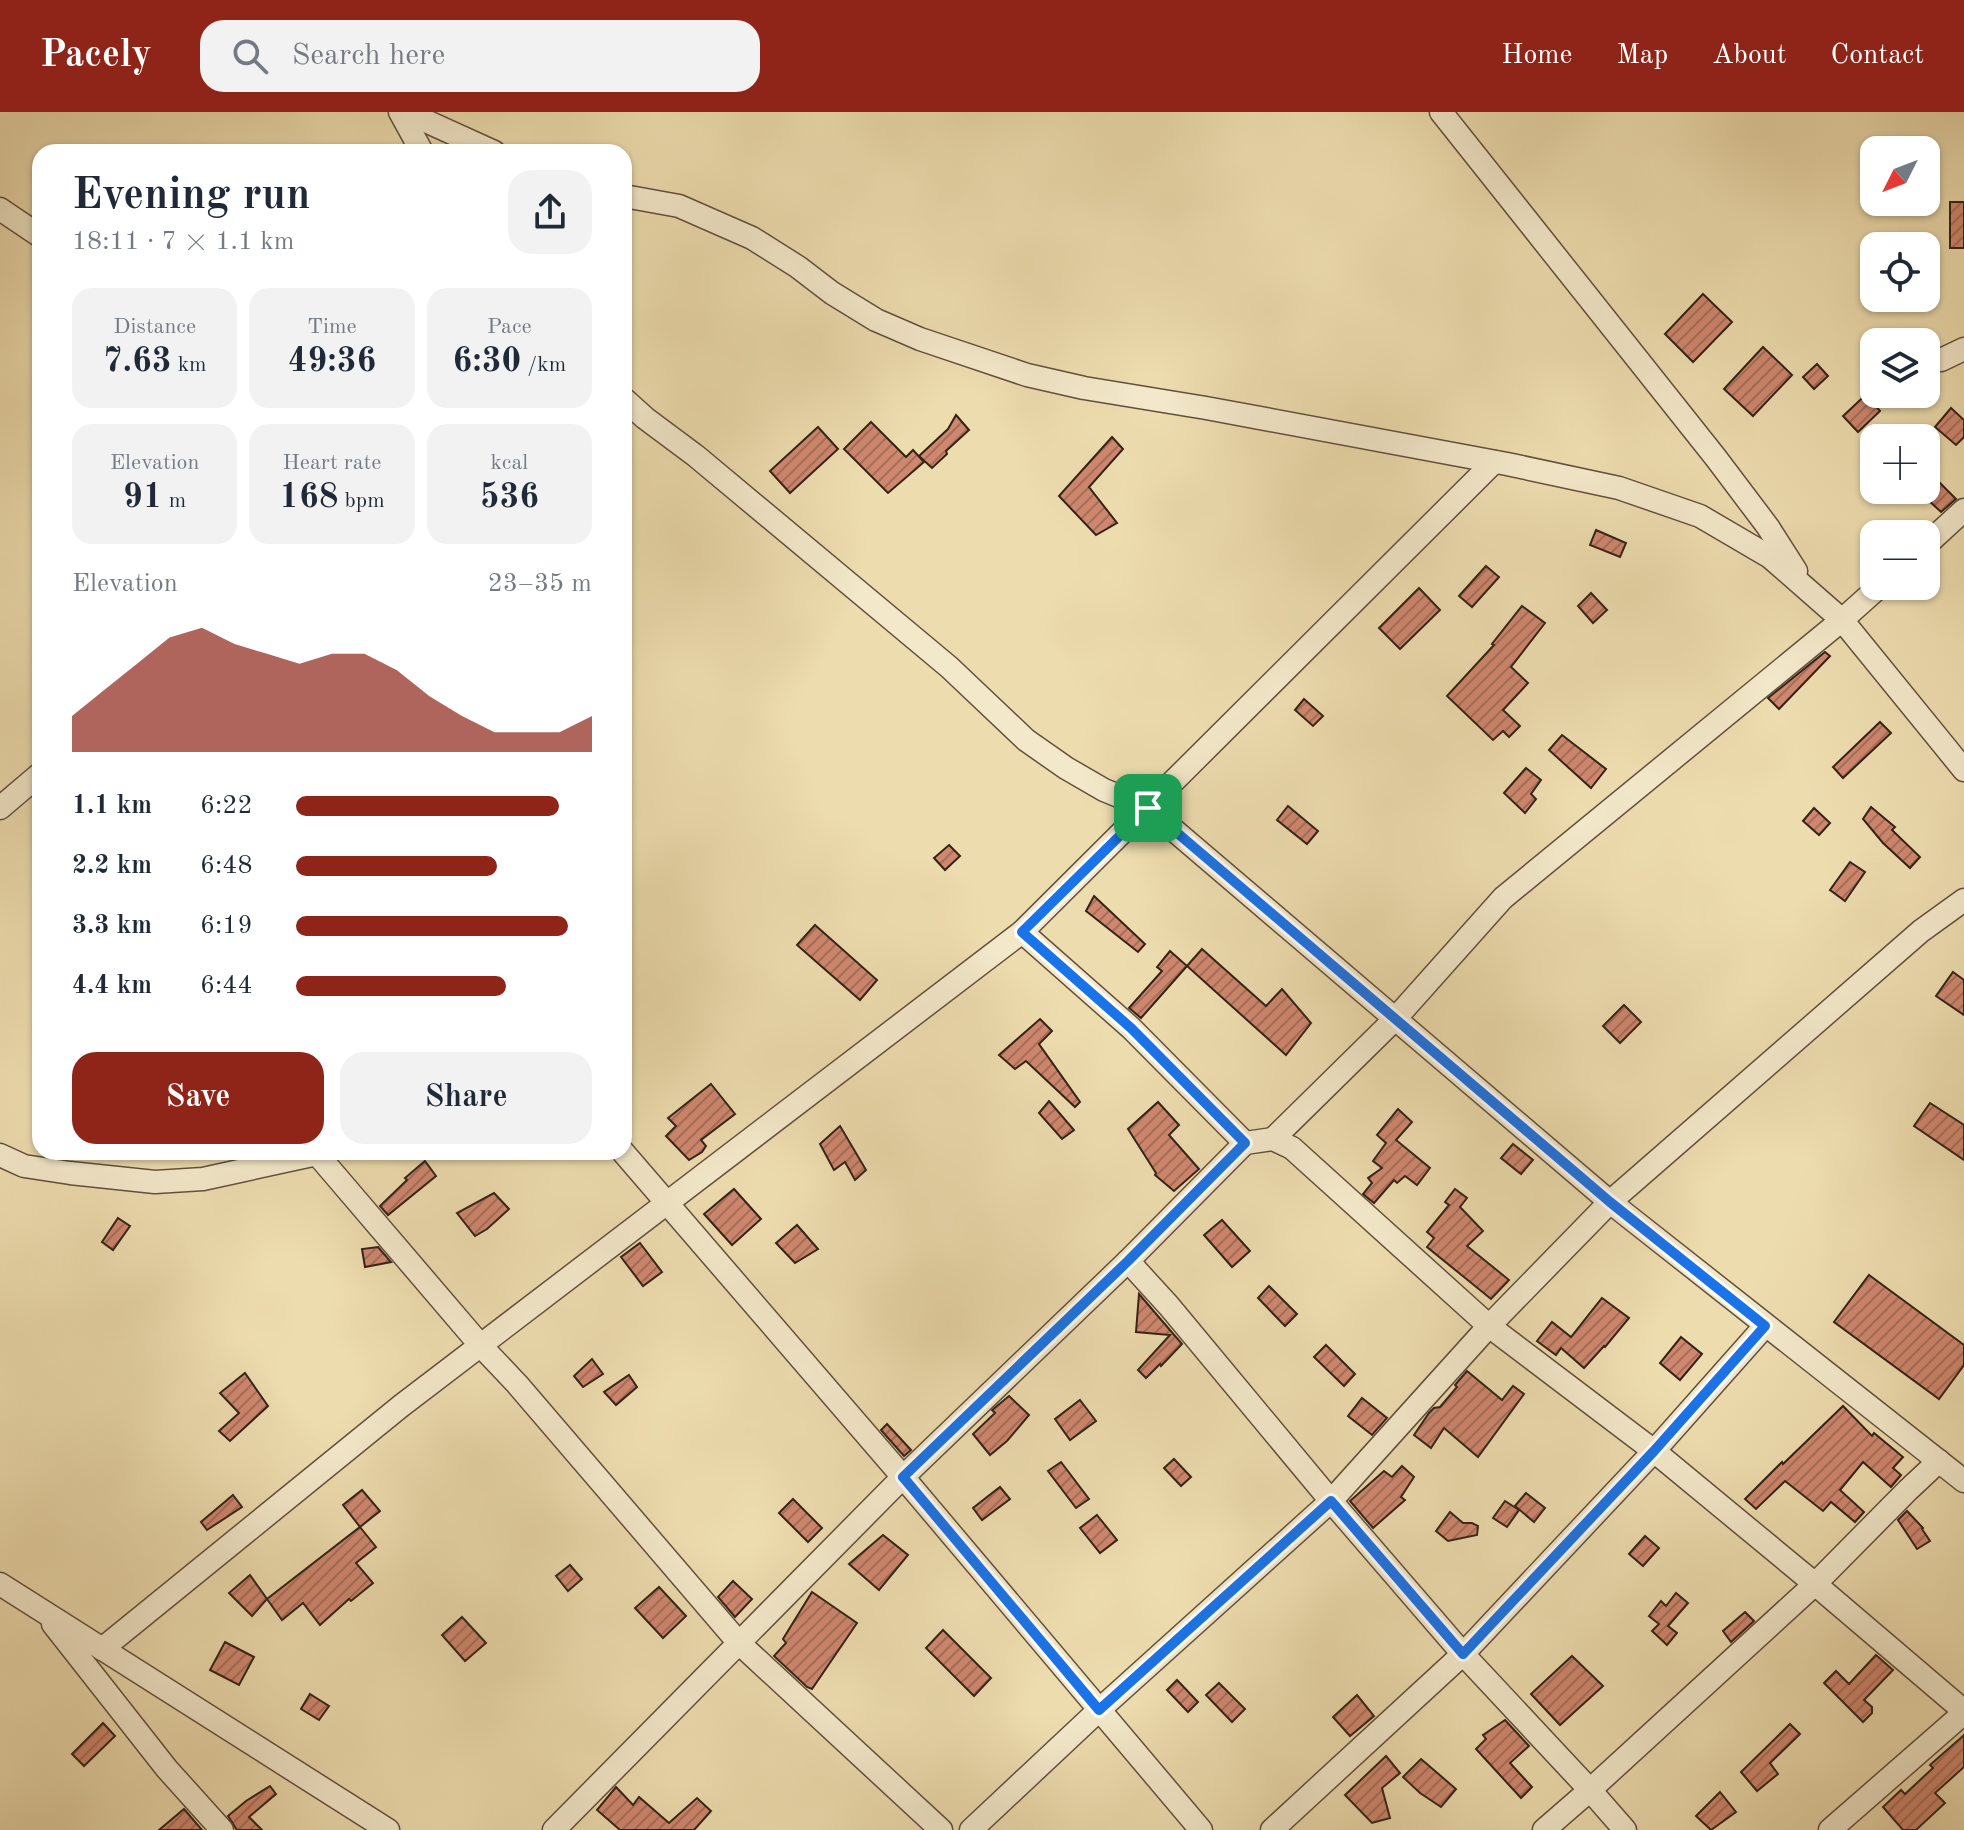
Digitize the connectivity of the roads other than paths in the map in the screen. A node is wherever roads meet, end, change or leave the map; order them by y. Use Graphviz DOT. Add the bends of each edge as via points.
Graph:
graph roads {
  1 [pos="403,112"];
  2 [pos="1441,112"];
  3 [pos="418,144"];
  4 [pos="476,144"];
  5 [pos="632,197"];
  6 [pos="0,209"];
  7 [pos="32,231"];
  8 [pos="1964,349"];
  9 [pos="1941,360"];
  10 [pos="632,406"];
  11 [pos="1494,462"];
  12 [pos="1964,510"];
  13 [pos="1940,532"];
  14 [pos="1807,589"];
  15 [pos="1864,600"];
  16 [pos="1842,620"];
  17 [pos="1964,770"];
  18 [pos="32,781"];
  19 [pos="0,808"];
  20 [pos="1148,808"];
  21 [pos="1964,900"];
  22 [pos="1022,932"];
  23 [pos="1395,1019"];
  24 [pos="1273,1139"];
  25 [pos="1245,1143"];
  26 [pos="0,1155"];
  27 [pos="286,1160"];
  28 [pos="322,1160"];
  29 [pos="630,1160"];
  30 [pos="1610,1202"];
  31 [pos="668,1203"];
  32 [pos="1128,1261"];
  33 [pos="1489,1326"];
  34 [pos="1765,1326"];
  35 [pos="481,1346"];
  36 [pos="1654,1451"];
  37 [pos="1939,1461"];
  38 [pos="903,1477"];
  39 [pos="1964,1481"];
  40 [pos="1331,1501"];
  41 [pos="0,1584"];
  42 [pos="1815,1584"];
  43 [pos="44,1611"];
  44 [pos="739,1643"];
  45 [pos="102,1649"];
  46 [pos="1463,1654"];
  47 [pos="1099,1710"];
  48 [pos="1964,1712"];
  49 [pos="1590,1790"];
  50 [pos="980,1827"];
  51 [pos="222,1830"];
  52 [pos="388,1830"];
  53 [pos="554,1830"];
  54 [pos="941,1830"];
  55 [pos="1201,1830"];
  56 [pos="1272,1830"];
  57 [pos="1544,1830"];
  58 [pos="1625,1830"];
  59 [pos="1830,1830"];
  1 -- 3 [label="street"];
  1 -- 4 [label="street"];
  2 -- 14 [label="street" via="1716,458"];
  5 -- 11 [label="street" via="679,206 752,238 876,320 1027,375"];
  6 -- 7 [label="street"];
  8 -- 9 [label="street"];
  10 -- 20 [label="street" via="949,667 1026,740 1091,783"];
  11 -- 14 [label="street" via="1619,488 1700,516 1770,557"];
  11 -- 20 [label="street"];
  12 -- 13 [label="street"];
  14 -- 16 [label="street"];
  15 -- 16 [label="street"];
  16 -- 17 [label="street"];
  16 -- 23 [label="street" via="1503,898"];
  18 -- 19 [label="street"];
  20 -- 22 [label="street"];
  20 -- 23 [label="street"];
  21 -- 30 [label="street" via="1921,931"];
  22 -- 25 [label="street" via="1131,1028"];
  22 -- 31 [label="street"];
  23 -- 24 [label="street"];
  23 -- 30 [label="street"];
  24 -- 25 [label="street"];
  24 -- 33 [label="street" via="1292,1148"];
  25 -- 32 [label="street"];
  26 -- 27 [label="street" via="24,1166 155,1182 203,1179"];
  28 -- 35 [label="street"];
  29 -- 31 [label="street"];
  30 -- 33 [label="street"];
  30 -- 34 [label="street"];
  31 -- 35 [label="street"];
  31 -- 38 [label="street"];
  32 -- 38 [label="street"];
  32 -- 40 [label="street"];
  33 -- 36 [label="street"];
  33 -- 40 [label="street"];
  34 -- 36 [label="street"];
  34 -- 37 [label="street"];
  35 -- 44 [label="street"];
  35 -- 45 [label="street"];
  36 -- 42 [label="street"];
  36 -- 46 [label="street"];
  37 -- 39 [label="street"];
  37 -- 42 [label="street"];
  38 -- 44 [label="street"];
  38 -- 47 [label="street"];
  40 -- 46 [label="street"];
  40 -- 47 [label="street"];
  41 -- 43 [label="street"];
  42 -- 48 [label="street"];
  42 -- 49 [label="street"];
  43 -- 45 [label="street"];
  43 -- 51 [label="street" via="167,1769"];
  44 -- 53 [label="street"];
  44 -- 54 [label="street"];
  45 -- 52 [label="street"];
  46 -- 49 [label="street"];
  46 -- 56 [label="street"];
  47 -- 50 [label="street"];
  47 -- 55 [label="street"];
  48 -- 59 [label="street"];
  49 -- 57 [label="street"];
  49 -- 58 [label="street"];
}
